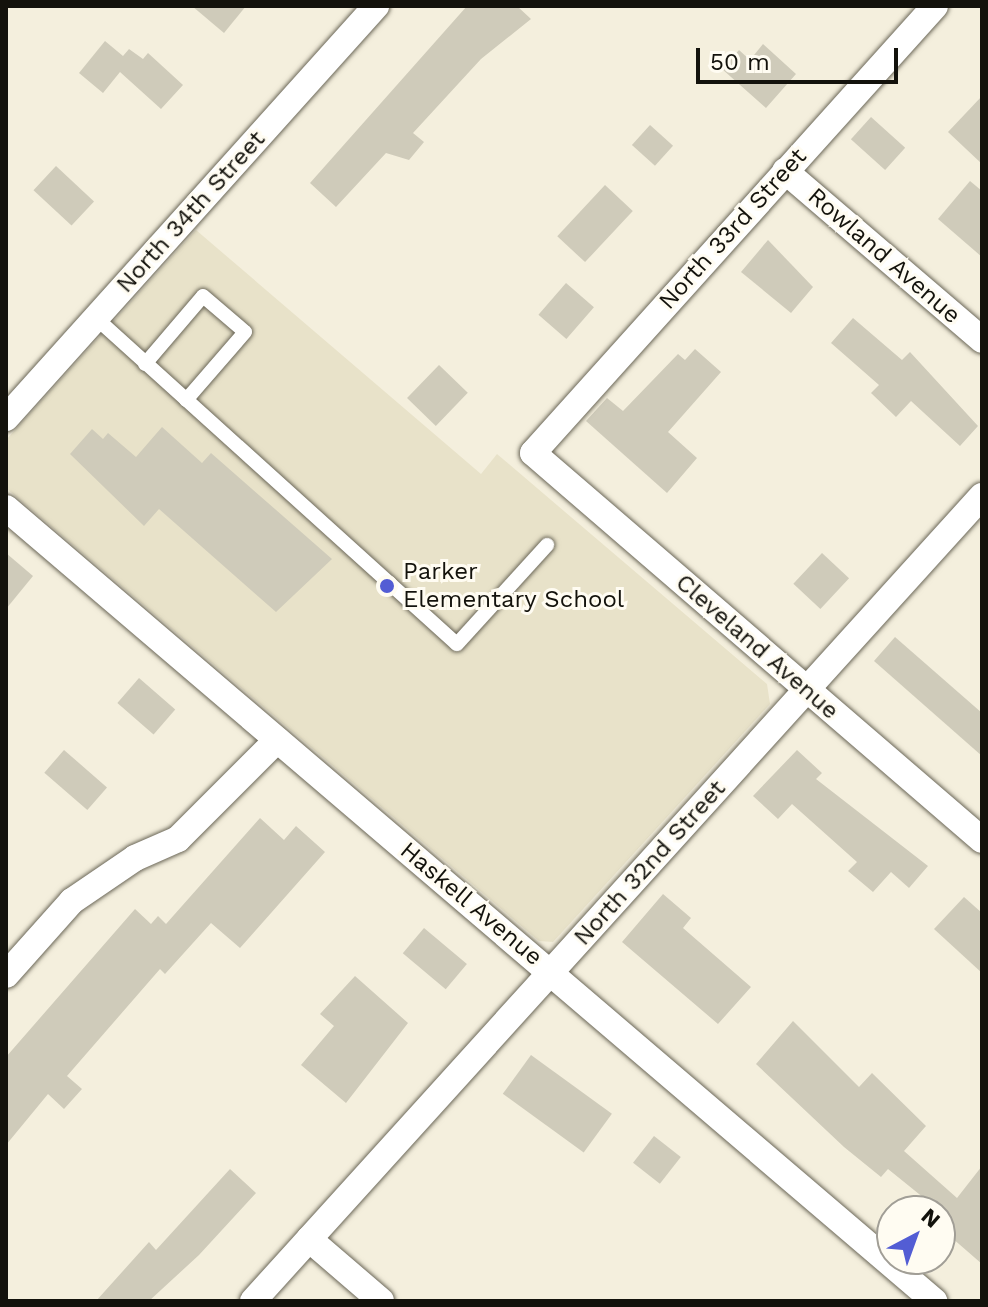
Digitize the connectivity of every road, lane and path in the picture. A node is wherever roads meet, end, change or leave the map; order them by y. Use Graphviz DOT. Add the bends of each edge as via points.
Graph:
graph roads {
  1 [pos="376,6"];
  2 [pos="935,6"];
  3 [pos="785,171"];
  4 [pos="96,318"];
  5 [pos="982,340"];
  6 [pos="145,364"];
  7 [pos="186,400"];
  8 [pos="6,418"];
  9 [pos="533,453"];
  10 [pos="982,496"];
  11 [pos="6,508"];
  12 [pos="547,545"];
  13 [pos="807,689"];
  14 [pos="277,740"];
  15 [pos="982,840"];
  16 [pos="552,973"];
  17 [pos="6,975"];
  18 [pos="309,1239"];
  19 [pos="253,1301"];
  20 [pos="381,1301"];
  21 [pos="934,1301"];
  1 -- 4 [label="street, North 34th Street"];
  2 -- 3 [label="street, North 33rd Street"];
  3 -- 5 [label="street, Rowland Avenue"];
  3 -- 9 [label="street, North 33rd Street"];
  4 -- 6 [label="lane"];
  4 -- 8 [label="street, North 34th Street"];
  6 -- 7 [label="lane"];
  6 -- 7 [label="lane" via="203,296 245,332"];
  7 -- 12 [label="lane" via="457,644"];
  9 -- 13 [label="street, Cleveland Avenue"];
  10 -- 13 [label="street, North 32nd Street"];
  11 -- 14 [label="street, Haskell Avenue"];
  13 -- 15 [label="street, Cleveland Avenue"];
  13 -- 16 [label="street, North 32nd Street"];
  14 -- 16 [label="street, Haskell Avenue"];
  14 -- 17 [label="street" via="178,839 135,858 72,901"];
  16 -- 18 [label="street, North 32nd Street"];
  16 -- 21 [label="street, Haskell Avenue"];
  18 -- 19 [label="street, North 32nd Street"];
  18 -- 20 [label="street"];
}
